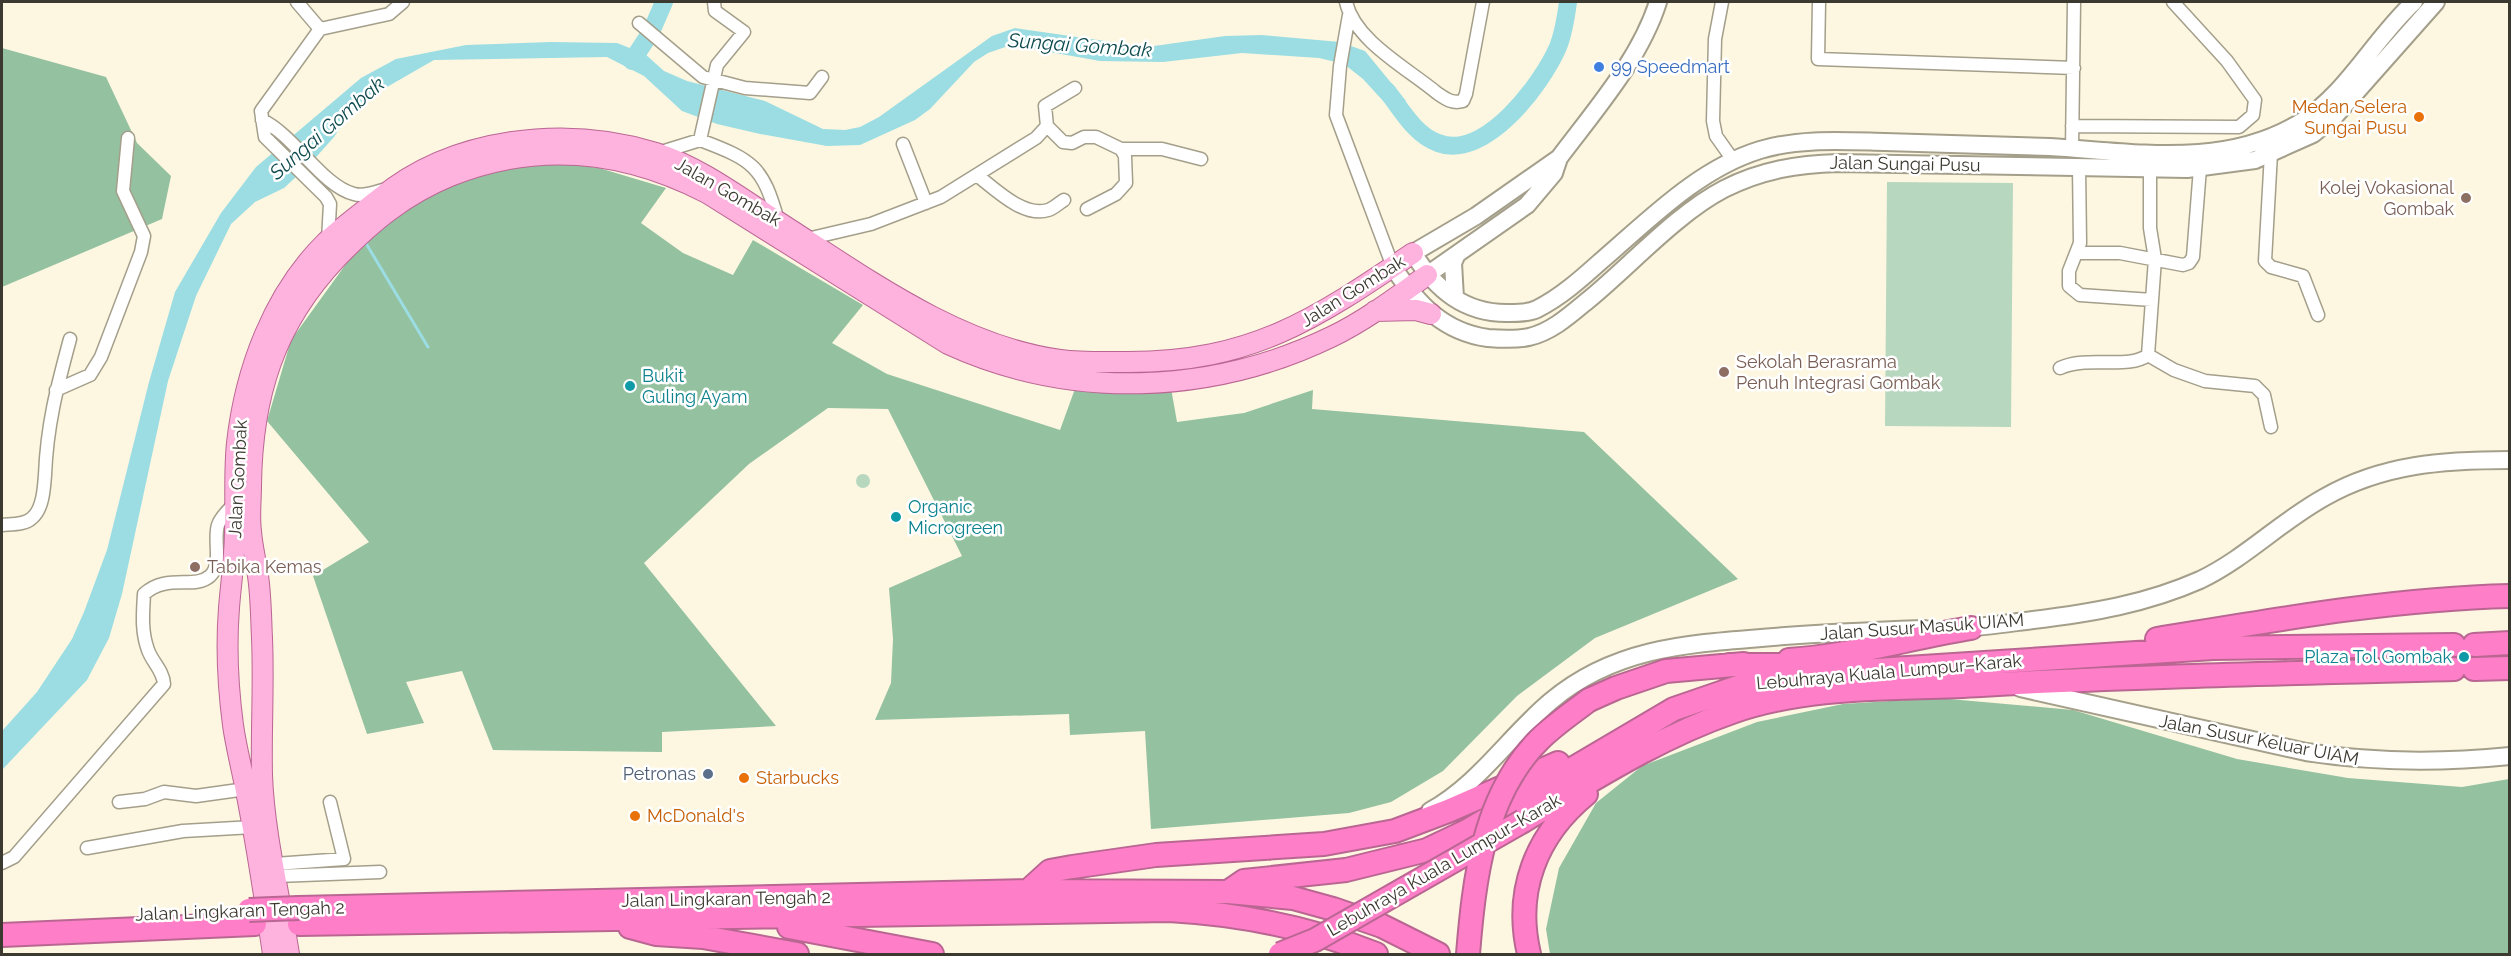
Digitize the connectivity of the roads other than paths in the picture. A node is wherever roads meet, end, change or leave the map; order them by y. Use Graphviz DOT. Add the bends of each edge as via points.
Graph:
graph roads {
  1 [pos="297,2"];
  2 [pos="402,2"];
  3 [pos="714,2"];
  4 [pos="1346,2"];
  5 [pos="1483,2"];
  6 [pos="1658,2"];
  7 [pos="1722,2"];
  8 [pos="1819,2"];
  9 [pos="2074,2"];
  10 [pos="2173,2"];
  11 [pos="2414,2"];
  12 [pos="2436,2"];
  13 [pos="1349,15"];
  14 [pos="643,24"];
  15 [pos="320,29"];
  16 [pos="2073,68"];
  17 [pos="822,77"];
  18 [pos="714,82"];
  19 [pos="1075,88"];
  20 [pos="262,120"];
  21 [pos="1047,126"];
  22 [pos="2072,126"];
  23 [pos="128,138"];
  24 [pos="700,140"];
  25 [pos="903,144"];
  26 [pos="2072,148"];
  27 [pos="1121,149"];
  28 [pos="2271,153"];
  29 [pos="657,154"];
  30 [pos="1559,158"];
  31 [pos="1202,159"];
  32 [pos="1733,160"];
  33 [pos="2079,167"];
  34 [pos="2200,168"];
  35 [pos="2150,169"];
  36 [pos="978,176"];
  37 [pos="392,188"];
  38 [pos="1064,200"];
  39 [pos="926,203"];
  40 [pos="1087,209"];
  41 [pos="778,221"];
  42 [pos="807,239"];
  43 [pos="328,240"];
  44 [pos="2078,252"];
  45 [pos="1413,254"];
  46 [pos="1457,254"];
  47 [pos="2155,259"];
  48 [pos="1393,267"];
  49 [pos="1427,275"];
  50 [pos="1408,289"];
  51 [pos="1455,298"];
  52 [pos="2151,300"];
  53 [pos="1371,312"];
  54 [pos="1431,314"];
  55 [pos="2318,315"];
  56 [pos="70,339"];
  57 [pos="2148,355"];
  58 [pos="2060,368"];
  59 [pos="56,390"];
  60 [pos="2271,427"];
  61 [pos="2510,460"];
  62 [pos="235,503"];
  63 [pos="2,525"];
  64 [pos="2510,596"];
  65 [pos="1971,628"];
  66 [pos="262,639"];
  67 [pos="2510,643"];
  68 [pos="228,645"];
  69 [pos="2031,660"];
  70 [pos="1729,665"];
  71 [pos="2510,668"];
  72 [pos="2000,684"];
  73 [pos="263,701"];
  74 [pos="231,702"];
  75 [pos="1674,709"];
  76 [pos="1649,746"];
  77 [pos="2510,756"];
  78 [pos="246,789"];
  79 [pos="119,802"];
  80 [pos="330,802"];
  81 [pos="253,827"];
  82 [pos="1395,831"];
  83 [pos="87,848"];
  84 [pos="2,863"];
  85 [pos="276,870"];
  86 [pos="380,872"];
  87 [pos="1028,891"];
  88 [pos="1228,892"];
  89 [pos="299,916"];
  90 [pos="252,917"];
  91 [pos="693,918"];
  92 [pos="605,919"];
  93 [pos="2,920"];
  94 [pos="2,935"];
  95 [pos="273,954"];
  96 [pos="289,954"];
  97 [pos="797,954"];
  98 [pos="932,954"];
  99 [pos="1280,954"];
  100 [pos="1376,954"];
  101 [pos="1438,954"];
  102 [pos="1468,954"];
  103 [pos="1529,954"];
  1 -- 15 [label="street"];
  2 -- 15 [label="street" via="389,14"];
  3 -- 18 [label="street" via="715,11 744,33 717,65"];
  4 -- 13 [label="street"];
  5 -- 13 [label="street" via="1466,94 1463,101 1457,102 1437,93 1384,52"];
  6 -- 30 [label="main road, Jalan Gombak" via="1633,53"];
  7 -- 32 [label="street" via="1715,49 1713,121 1716,136"];
  8 -- 16 [label="street" via="1818,59"];
  9 -- 16 [label="street"];
  10 -- 22 [label="street" via="2227,61 2255,100 2253,115 2239,127"];
  11 -- 26 [label="main road, Jalan Sungai Pusu" via="2325,105 2280,134 2243,146 2187,156"];
  12 -- 28 [label="main road, Jalan Sungai Pusu" via="2335,116 2313,134"];
  13 -- 48 [label="street" via="1336,115"];
  14 -- 18 [label="street" via="692,69"];
  15 -- 20 [label="street" via="261,111"];
  16 -- 22 [label="street"];
  17 -- 18 [label="street" via="810,93"];
  18 -- 24 [label="street"];
  19 -- 21 [label="street" via="1045,106"];
  20 -- 37 [label="street" via="276,127 318,169 352,194"];
  20 -- 43 [label="street" via="265,137 310,179 330,204"];
  21 -- 27 [label="street" via="1063,142 1096,137"];
  21 -- 36 [label="street" via="1036,138"];
  22 -- 26 [label="street"];
  23 -- 59 [label="street" via="123,191 144,236 141,252 101,357 90,375"];
  24 -- 29 [label="street"];
  24 -- 41 [label="street" via="758,169 771,194"];
  25 -- 39 [label="street"];
  26 -- 32 [label="main road, Jalan Sungai Pusu" via="1799,142"];
  27 -- 31 [label="street" via="1162,149"];
  27 -- 40 [label="street" via="1126,183 1116,194"];
  28 -- 34 [label="main road, Jalan Sungai Pusu" via="2231,165"];
  28 -- 55 [label="street" via="2265,261 2271,267 2304,276"];
  29 -- 37 [label="main road, Jalan Gombak" via="564,139 504,143 452,156"];
  29 -- 41 [label="main road, Jalan Gombak" via="714,181"];
  30 -- 45 [label="main road, Jalan Gombak"];
  30 -- 46 [label="main road, Jalan Gombak" via="1554,173 1527,205"];
  32 -- 51 [label="main road, Jalan Sungai Pusu" via="1668,204 1582,278 1535,310 1495,314 1475,310"];
  33 -- 35 [label="main road, Jalan Sungai Pusu"];
  33 -- 44 [label="street"];
  33 -- 54 [label="main road, Jalan Sungai Pusu" via="1838,163 1769,170 1723,190 1681,219 1602,289 1549,329 1529,337 1501,339 1460,332"];
  34 -- 35 [label="main road, Jalan Sungai Pusu"];
  34 -- 47 [label="street" via="2193,257 2183,265"];
  35 -- 47 [label="street" via="2150,228"];
  36 -- 38 [label="street" via="1032,210 1048,210"];
  36 -- 39 [label="street"];
  37 -- 43 [label="main road, Jalan Gombak"];
  39 -- 42 [label="street" via="871,224"];
  41 -- 42 [label="main road, Jalan Gombak"];
  42 -- 48 [label="main road, Jalan Gombak" via="903,300 957,328 1023,352 1088,362 1173,362 1253,345 1321,314"];
  43 -- 62 [label="main road, Jalan Gombak" via="296,280 269,325 253,366 236,446"];
  44 -- 47 [label="street"];
  44 -- 52 [label="street" via="2069,271 2072,291 2102,298"];
  45 -- 48 [label="main road, Jalan Gombak"];
  45 -- 49 [label="main road, Jalan Sungai Pusu"];
  46 -- 49 [label="main road, Jalan Gombak"];
  46 -- 51 [label="main road" via="1453,263"];
  47 -- 52 [label="street"];
  48 -- 50 [label="main road, Jalan Sungai Pusu"];
  49 -- 50 [label="main road, Jalan Gombak"];
  49 -- 51 [label="main road, Jalan Sungai Pusu"];
  50 -- 53 [label="main road, Jalan Gombak"];
  50 -- 54 [label="main road, Jalan Sungai Pusu"];
  52 -- 57 [label="street"];
  53 -- 54 [label="main road" via="1399,309"];
  53 -- 66 [label="main road, Jalan Gombak" via="1307,348 1259,366 1209,378 1093,383 1056,378 975,356 948,344 673,176 628,161 568,154 531,155 470,168 414,193 360,233 310,286 282,333 267,368 252,448 251,530"];
  56 -- 59 [label="street"];
  57 -- 58 [label="street" via="2129,361 2084,360"];
  57 -- 60 [label="street" via="2205,381 2256,386 2264,395"];
  59 -- 63 [label="street" via="47,430 40,504 33,518 26,522"];
  61 -- 65 [label="main road, Jalan Susur Masuk UIAM" via="2409,465 2382,471 2324,497 2243,556 2169,593 2101,611"];
  62 -- 68 [label="main road, Jalan Gombak"];
  62 -- 84 [label="street" via="218,524 217,558 209,577 201,581 163,582 144,594 142,628 148,653 164,676 164,684 14,857"];
  64 -- 69 [label="highway" via="2346,608"];
  65 -- 70 [label="highway" via="1822,658"];
  65 -- 82 [label="main road, Jalan Susur Masuk UIAM" via="1737,639 1680,644 1638,654 1600,668 1551,701 1460,790"];
  66 -- 68 [label="main road" via="257,653 249,658 236,656"];
  66 -- 73 [label="main road, Jalan Gombak"];
  67 -- 69 [label="highway, Lebuhraya Kuala Lumpur–Karak" via="2213,648"];
  68 -- 74 [label="main road, Jalan Gombak"];
  69 -- 70 [label="highway"];
  69 -- 75 [label="highway, Lebuhraya Kuala Lumpur–Karak" via="1800,677 1738,687"];
  70 -- 102 [label="highway, bridge" via="1666,671 1616,688 1589,700 1537,742 1505,789 1479,855"];
  71 -- 72 [label="highway, Lebuhraya Kuala Lumpur–Karak"];
  72 -- 76 [label="highway, Lebuhraya Kuala Lumpur–Karak" via="1808,694 1734,711"];
  72 -- 77 [label="main road, Jalan Susur Keluar UIAM" via="2117,712 2352,759 2451,762"];
  73 -- 74 [label="main road" via="249,690 240,691"];
  73 -- 85 [label="main road, Jalan Gombak" via="262,776"];
  74 -- 78 [label="main road, Jalan Gombak"];
  75 -- 82 [label="highway" via="1524,778"];
  75 -- 88 [label="highway, Lebuhraya Kuala Lumpur–Karak" via="1467,831 1427,850 1346,870 1244,881"];
  76 -- 99 [label="highway, Lebuhraya Kuala Lumpur–Karak, bridge" via="1315,940"];
  76 -- 103 [label="highway" via="1573,805 1545,838 1528,887 1524,917"];
  78 -- 79 [label="street" via="196,796 164,792"];
  78 -- 81 [label="main road, Jalan Gombak"];
  80 -- 85 [label="street" via="344,860"];
  81 -- 83 [label="street" via="183,831"];
  81 -- 95 [label="main road, Jalan Gombak"];
  82 -- 87 [label="highway" via="1324,844 1156,855 1072,867 1050,871"];
  85 -- 86 [label="street"];
  85 -- 96 [label="main road, Jalan Gombak"];
  87 -- 88 [label="highway, Jalan Lingkaran Tengah 2"];
  87 -- 89 [label="highway, Jalan Lingkaran Tengah 2"];
  88 -- 101 [label="highway, Jalan Lingkaran Tengah 2" via="1293,898 1333,909"];
  89 -- 90 [label="highway, Jalan Lingkaran Tengah 2, bridge"];
  89 -- 92 [label="highway, Jalan Lingkaran Tengah 2"];
  90 -- 93 [label="highway, Jalan Lingkaran Tengah 2"];
  90 -- 94 [label="highway, Jalan Lingkaran Tengah 2"];
  91 -- 92 [label="highway, Jalan Lingkaran Tengah 2"];
  91 -- 98 [label="highway" via="806,928"];
  91 -- 100 [label="highway, Jalan Lingkaran Tengah 2" via="1126,909 1209,912 1323,934"];
  92 -- 97 [label="highway" via="656,934 703,937"];
}
